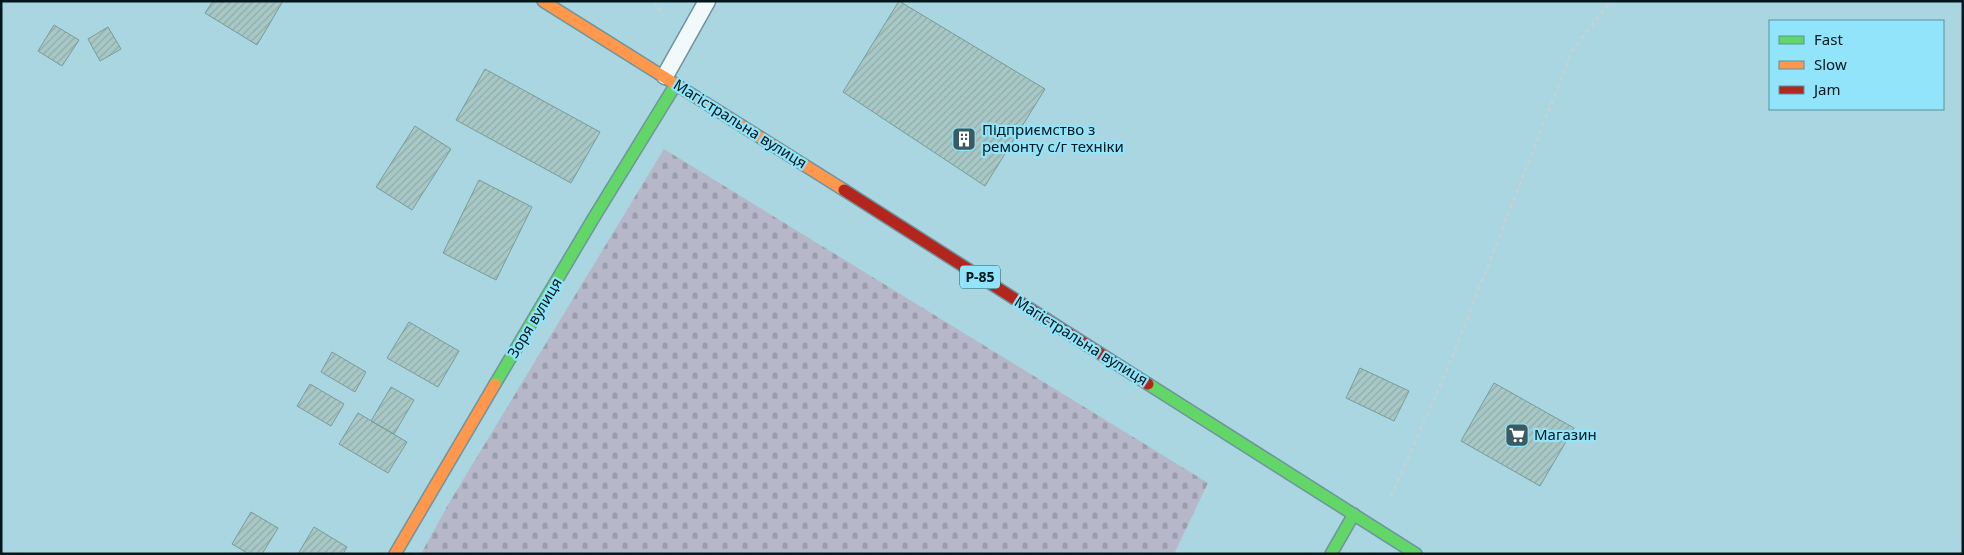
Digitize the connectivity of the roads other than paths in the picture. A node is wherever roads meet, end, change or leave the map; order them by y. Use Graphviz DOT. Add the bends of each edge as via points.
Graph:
graph roads {
  1 [pos="544,1"];
  2 [pos="707,1"];
  3 [pos="671,80"];
  4 [pos="1354,514"];
  5 [pos="396,554"];
  6 [pos="1331,554"];
  7 [pos="1416,554"];
  1 -- 3 [label="main road, Магістральна вулиця / Р-85"];
  2 -- 3 [label="lane"];
  3 -- 4 [label="main road, Магістральна вулиця / Р-85"];
  3 -- 5 [label="main road, Зоря вулиця"];
  4 -- 6 [label="main road"];
  4 -- 7 [label="main road, Магістральна вулиця / Р-85"];
}
